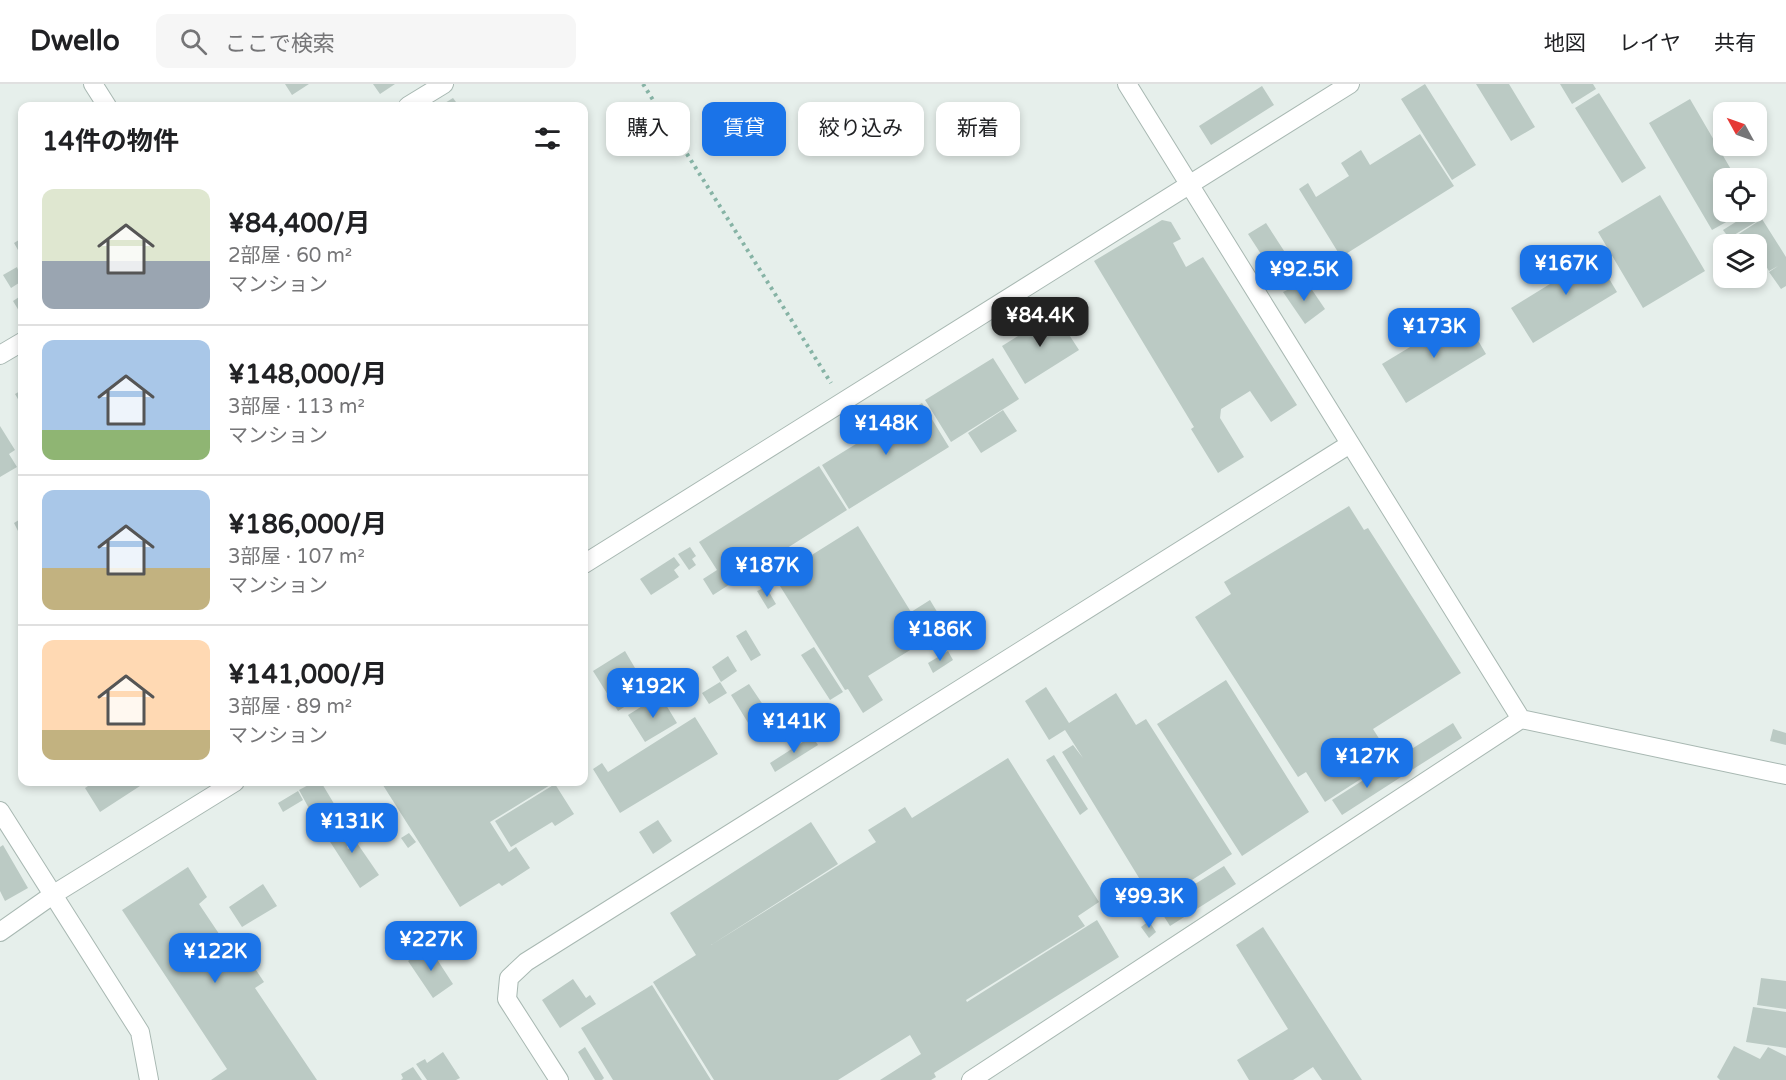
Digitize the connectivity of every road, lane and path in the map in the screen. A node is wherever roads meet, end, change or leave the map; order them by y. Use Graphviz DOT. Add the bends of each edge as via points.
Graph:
graph roads {
  1 [pos="93,84"];
  2 [pos="444,84"];
  3 [pos="643,84"];
  4 [pos="1127,84"];
  5 [pos="1350,84"];
  6 [pos="104,102"];
  7 [pos="415,102"];
  8 [pos="1189,185"];
  9 [pos="18,344"];
  10 [pos="0,355"];
  11 [pos="843,402"];
  12 [pos="1350,444"];
  13 [pos="588,561"];
  14 [pos="1521,719"];
  15 [pos="1786,775"];
  16 [pos="229,786"];
  17 [pos="0,811"];
  18 [pos="54,894"];
  19 [pos="0,932"];
  20 [pos="149,1080"];
  21 [pos="559,1080"];
  22 [pos="971,1080"];
  1 -- 6 [label="street"];
  2 -- 7 [label="street"];
  3 -- 11 [label="path"];
  4 -- 8 [label="street"];
  5 -- 8 [label="street"];
  8 -- 11 [label="street"];
  8 -- 12 [label="street"];
  9 -- 10 [label="street"];
  11 -- 13 [label="street"];
  12 -- 14 [label="street"];
  12 -- 21 [label="street" via="526,962 509,978 507,999"];
  14 -- 15 [label="street"];
  14 -- 22 [label="street"];
  16 -- 18 [label="street"];
  17 -- 18 [label="street"];
  18 -- 19 [label="street"];
  18 -- 20 [label="street" via="140,1032"];
}
